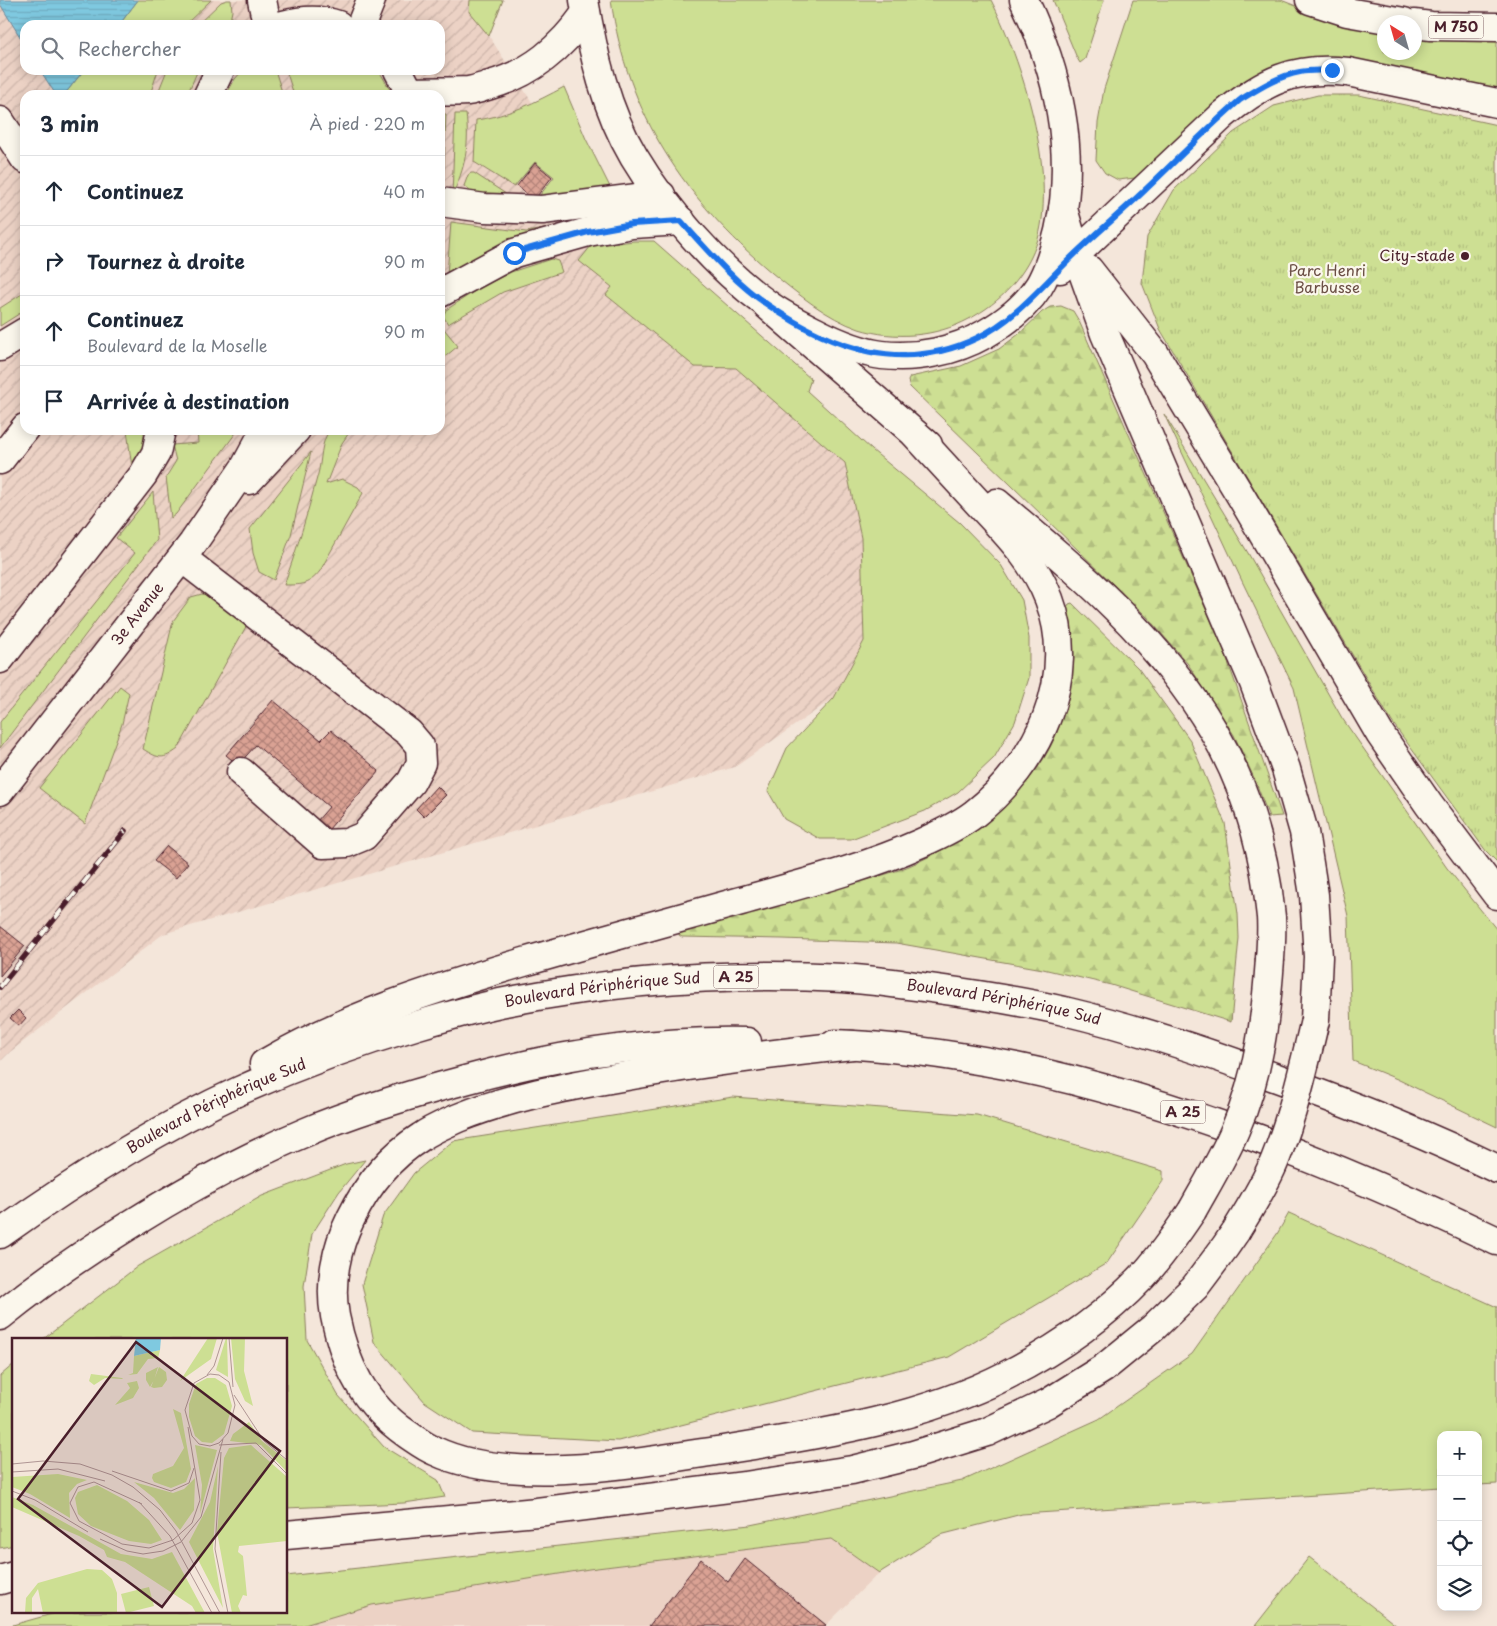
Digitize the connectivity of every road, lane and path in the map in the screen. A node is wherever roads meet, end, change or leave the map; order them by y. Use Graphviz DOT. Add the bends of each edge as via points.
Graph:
graph roads {
  1 [pos="262,0"];
  2 [pos="371,0"];
  3 [pos="1024,0"];
  4 [pos="1310,0"];
  5 [pos="585,6"];
  6 [pos="1377,17"];
  7 [pos="266,20"];
  8 [pos="363,20"];
  9 [pos="1422,25"];
  10 [pos="1497,27"];
  11 [pos="218,75"];
  12 [pos="406,86"];
  13 [pos="210,90"];
  14 [pos="1497,103"];
  15 [pos="0,121"];
  16 [pos="20,151"];
  17 [pos="661,195"];
  18 [pos="445,203"];
  19 [pos="1063,209"];
  20 [pos="681,221"];
  21 [pos="1076,253"];
  22 [pos="445,291"];
  23 [pos="767,305"];
  24 [pos="1023,305"];
  25 [pos="20,335"];
  26 [pos="0,347"];
  27 [pos="20,434"];
  28 [pos="915,434"];
  29 [pos="160,435"];
  30 [pos="282,435"];
  31 [pos="285,435"];
  32 [pos="269,442"];
  33 [pos="0,460"];
  34 [pos="188,551"];
  35 [pos="0,659"];
  36 [pos="241,772"];
  37 [pos="0,791"];
  38 [pos="1497,895"];
  39 [pos="852,1044"];
  40 [pos="148,1137"];
  41 [pos="1497,1169"];
  42 [pos="0,1234"];
  43 [pos="1497,1241"];
  44 [pos="0,1316"];
  45 [pos="288,1535"];
  1 -- 7 [label="main road"];
  2 -- 8 [label="main road"];
  3 -- 19 [label="main road" via="1046,54 1062,118 1066,170"];
  4 -- 6 [label="main road"];
  5 -- 12 [label="main road" via="575,29 560,45 537,64 499,82 469,91"];
  5 -- 17 [label="main road" via="596,58 619,127"];
  9 -- 10 [label="main road, M 750"];
  11 -- 13 [label="main road"];
  14 -- 21 [label="main road" via="1348,72 1312,71 1287,76 1256,91 1229,110"];
  15 -- 16 [label="main road"];
  17 -- 18 [label="main road" via="542,210"];
  17 -- 20 [label="main road"];
  19 -- 21 [label="main road"];
  19 -- 24 [label="main road" via="1046,272"];
  20 -- 22 [label="main road" via="632,224 588,232 514,253"];
  20 -- 23 [label="main road" via="716,260"];
  21 -- 24 [label="main road"];
  21 -- 38 [label="main road" via="1155,354 1380,734"];
  21 -- 45 [label="main road, bridge" via="1104,334 1254,683 1286,769 1304,832 1314,895 1318,957 1315,1020 1297,1097 1274,1162 1236,1231 1195,1286 1153,1328 1104,1368 1048,1403 978,1434 913,1455 852,1470 537,1512"];
  23 -- 24 [label="main road" via="840,344 882,355 903,356 928,354 976,339"];
  23 -- 28 [label="main road"];
  25 -- 26 [label="main road"];
  27 -- 33 [label="main road"];
  28 -- 39 [label="main road, bridge" via="1047,544 1129,621 1159,654 1214,731 1248,807 1262,854 1271,919 1267,1010 1248,1095 1214,1174 1172,1241 1144,1275 1082,1329 1006,1376 961,1396 859,1426 667,1458 579,1468 514,1469 470,1463 430,1449 392,1423 366,1395 350,1368 343,1348 334,1309 334,1271 346,1228 369,1186 401,1151 440,1126 490,1106 553,1089 714,1062"];
  28 -- 40 [label="main road" via="1035,570 1049,600 1058,632 1059,669 1052,704 1038,738 1019,768 998,792 973,814 940,834 866,865 472,977 379,1008 281,1054"];
  29 -- 35 [label="main road" via="156,453 143,475"];
  30 -- 32 [label="main road"];
  31 -- 32 [label="main road"];
  32 -- 34 [label="main road, 3e Avenue" via="245,467"];
  34 -- 36 [label="main road" via="409,733 420,746 420,763 411,782 364,836 347,843 323,844"];
  34 -- 37 [label="main road, 3e Avenue"];
  39 -- 43 [label="main road, A 25" via="976,1059 1129,1094 1323,1163"];
  39 -- 44 [label="main road, A 25" via="723,1042 657,1045 583,1054 510,1068 375,1107 307,1131 182,1193 65,1267"];
  40 -- 41 [label="main road, Boulevard Périphérique Sud / A 25" via="237,1092 305,1063 376,1038 507,1002 571,991 706,978 845,978 997,998 1138,1031 1213,1054 1349,1104"];
  40 -- 42 [label="main road, Boulevard Périphérique Sud / A 25"];
}
